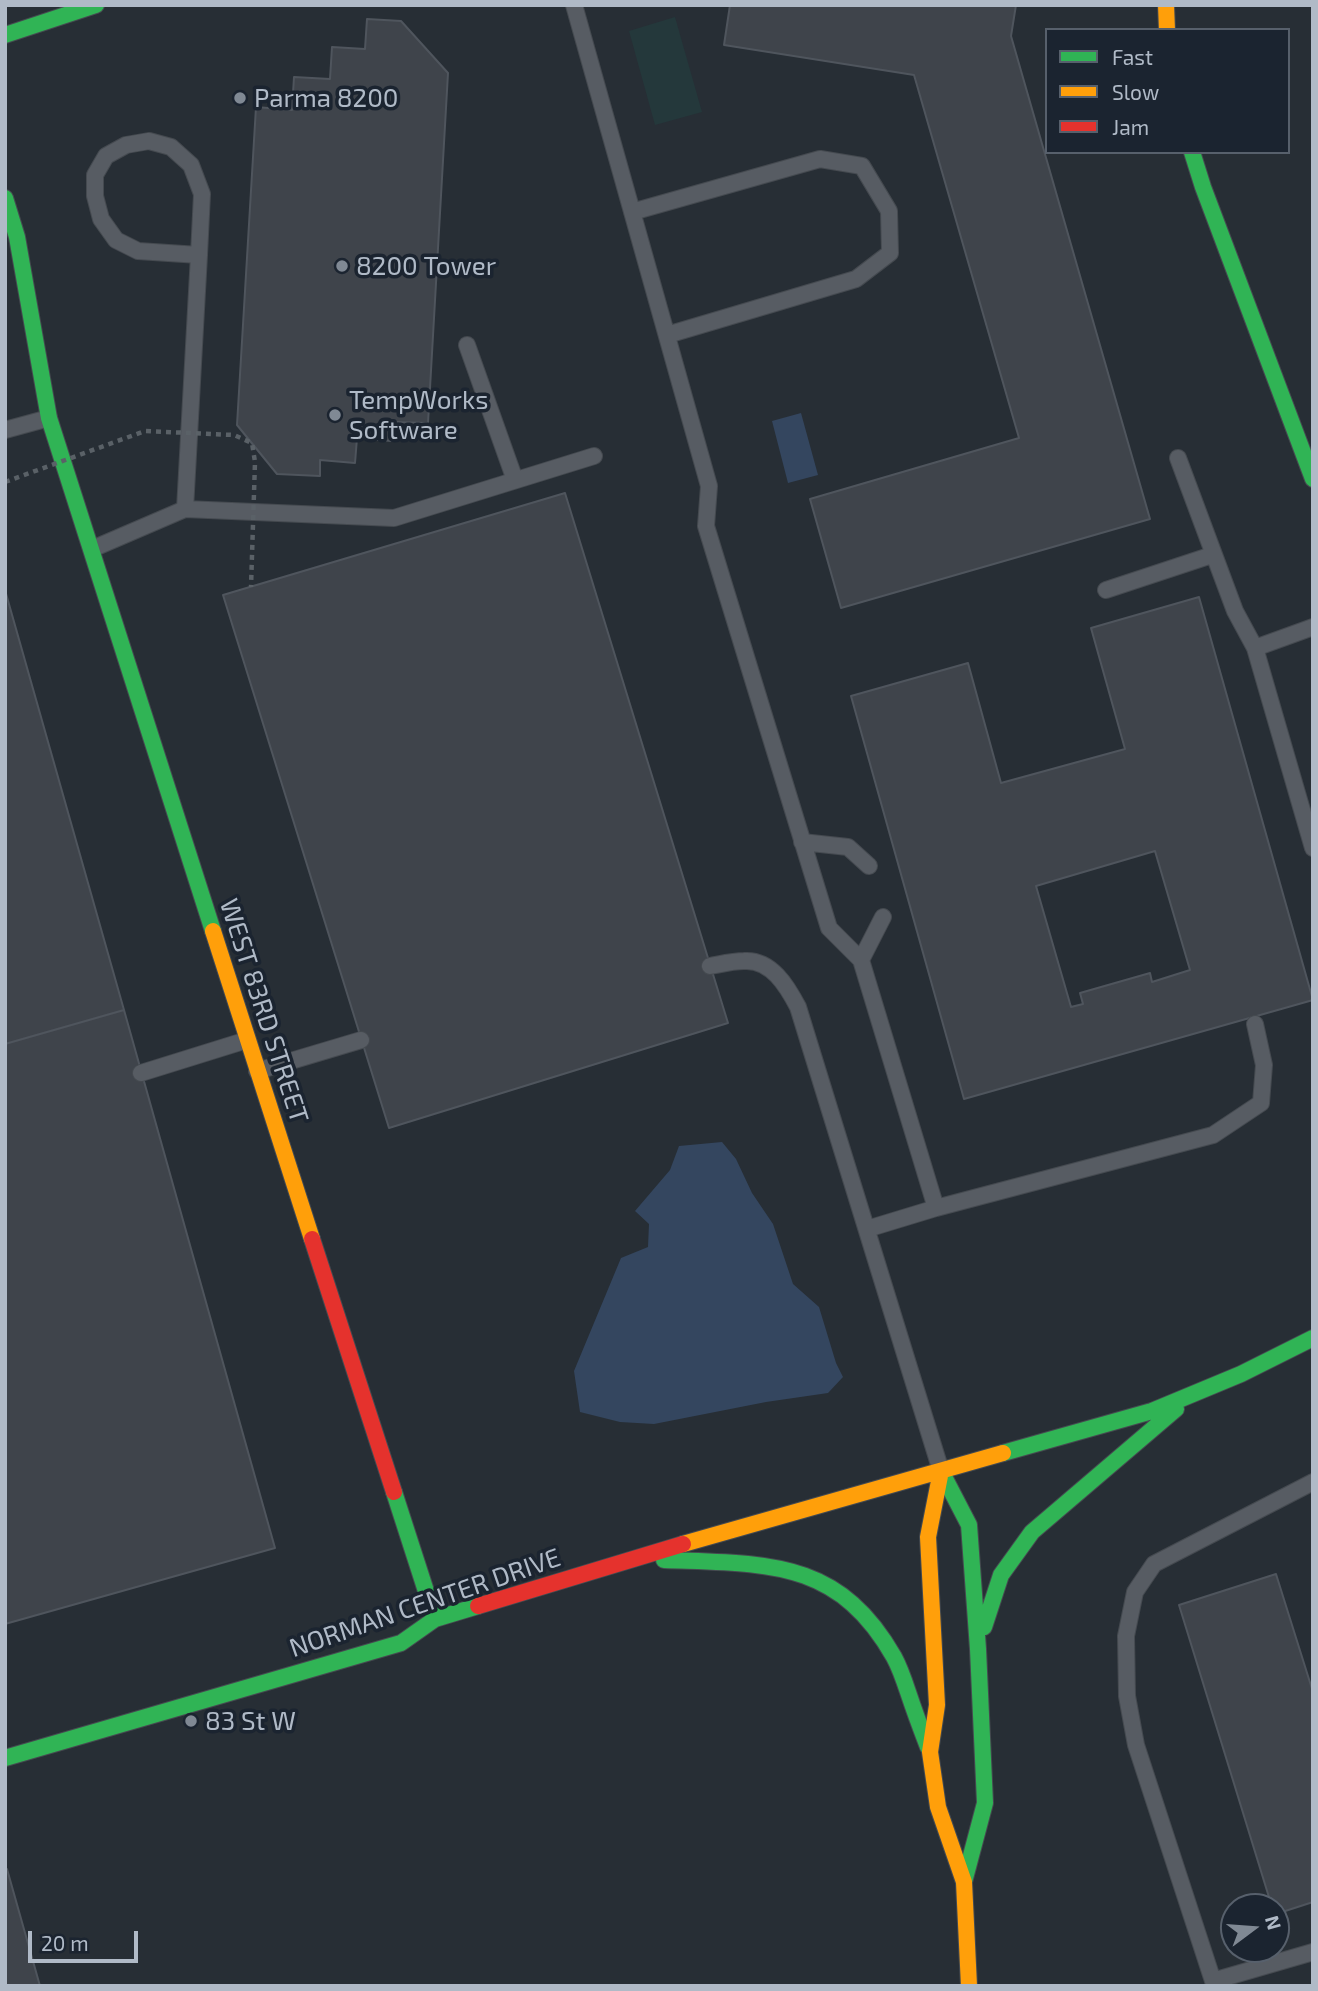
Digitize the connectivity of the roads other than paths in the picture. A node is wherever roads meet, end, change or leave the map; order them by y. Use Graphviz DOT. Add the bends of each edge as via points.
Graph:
graph roads {
  1 [pos="574,5"];
  2 [pos="1166,5"];
  3 [pos="89,6"];
  4 [pos="1167,28"];
  5 [pos="5,35"];
  6 [pos="1193,154"];
  7 [pos="5,198"];
  8 [pos="632,212"];
  9 [pos="199,255"];
  10 [pos="667,335"];
  11 [pos="467,345"];
  12 [pos="24,369"];
  13 [pos="49,418"];
  14 [pos="5,429"];
  15 [pos="594,456"];
  16 [pos="1178,458"];
  17 [pos="1313,479"];
  18 [pos="515,480"];
  19 [pos="185,509"];
  20 [pos="91,550"];
  21 [pos="1212,555"];
  22 [pos="1106,590"];
  23 [pos="1313,627"];
  24 [pos="1255,648"];
  25 [pos="802,842"];
  26 [pos="1313,848"];
  27 [pos="869,866"];
  28 [pos="883,917"];
  29 [pos="861,960"];
  30 [pos="710,966"];
  31 [pos="1255,1024"];
  32 [pos="247,1040"];
  33 [pos="361,1040"];
  34 [pos="257,1071"];
  35 [pos="142,1073"];
  36 [pos="936,1208"];
  37 [pos="867,1229"];
  38 [pos="1313,1338"];
  39 [pos="1193,1395"];
  40 [pos="941,1471"];
  41 [pos="1313,1482"];
  42 [pos="632,1558"];
  43 [pos="435,1619"];
  44 [pos="978,1649"];
  45 [pos="930,1752"];
  46 [pos="5,1758"];
  47 [pos="964,1882"];
  48 [pos="1313,1952"];
  49 [pos="969,1986"];
  1 -- 8 [label="lane"];
  2 -- 4 [label="street"];
  3 -- 5 [label="street"];
  6 -- 17 [label="street"];
  7 -- 13 [label="street, WEST 83RD STREET" via="17,237"];
  8 -- 10 [label="lane"];
  8 -- 10 [label="lane" via="820,159 863,166 888,211 890,253 856,279"];
  9 -- 9 [label="lane" via="202,194 191,165 172,147 149,141 126,145 106,156 95,175 95,196 102,219 116,240 138,251"];
  9 -- 19 [label="lane"];
  10 -- 25 [label="lane" via="709,486 706,526"];
  11 -- 18 [label="lane"];
  12 -- 13 [label="street, WEST 83RD STREET"];
  13 -- 14 [label="lane"];
  13 -- 20 [label="street, WEST 83RD STREET"];
  15 -- 18 [label="lane"];
  16 -- 21 [label="lane"];
  18 -- 19 [label="lane" via="394,518"];
  19 -- 20 [label="lane"];
  20 -- 32 [label="street, WEST 83RD STREET"];
  21 -- 22 [label="lane"];
  21 -- 24 [label="lane"];
  23 -- 24 [label="lane"];
  24 -- 26 [label="lane"];
  25 -- 27 [label="lane" via="848,847"];
  25 -- 29 [label="lane" via="828,928"];
  28 -- 29 [label="lane"];
  29 -- 36 [label="lane"];
  30 -- 37 [label="lane" via="748,960 768,967 798,1006"];
  31 -- 36 [label="lane" via="1264,1065 1261,1103 1213,1135"];
  32 -- 34 [label="street, WEST 83RD STREET"];
  32 -- 35 [label="lane"];
  33 -- 34 [label="lane"];
  34 -- 43 [label="street, WEST 83RD STREET"];
  36 -- 37 [label="lane"];
  37 -- 40 [label="lane"];
  38 -- 39 [label="street"];
  39 -- 40 [label="street, NORMAN CENTER DRIVE"];
  39 -- 44 [label="street" via="1032,1532 1001,1575"];
  40 -- 42 [label="street, NORMAN CENTER DRIVE"];
  40 -- 44 [label="street" via="969,1525"];
  40 -- 45 [label="street" via="929,1537 937,1705"];
  41 -- 48 [label="lane" via="1154,1564 1135,1592 1126,1636 1127,1696 1136,1745 1213,1981"];
  42 -- 43 [label="street, NORMAN CENTER DRIVE"];
  42 -- 45 [label="street" via="766,1565 803,1573 832,1587 856,1604 895,1658"];
  43 -- 46 [label="street, NORMAN CENTER DRIVE" via="401,1643"];
  44 -- 47 [label="street" via="985,1803"];
  45 -- 47 [label="street" via="938,1807"];
  47 -- 49 [label="street"];
}
